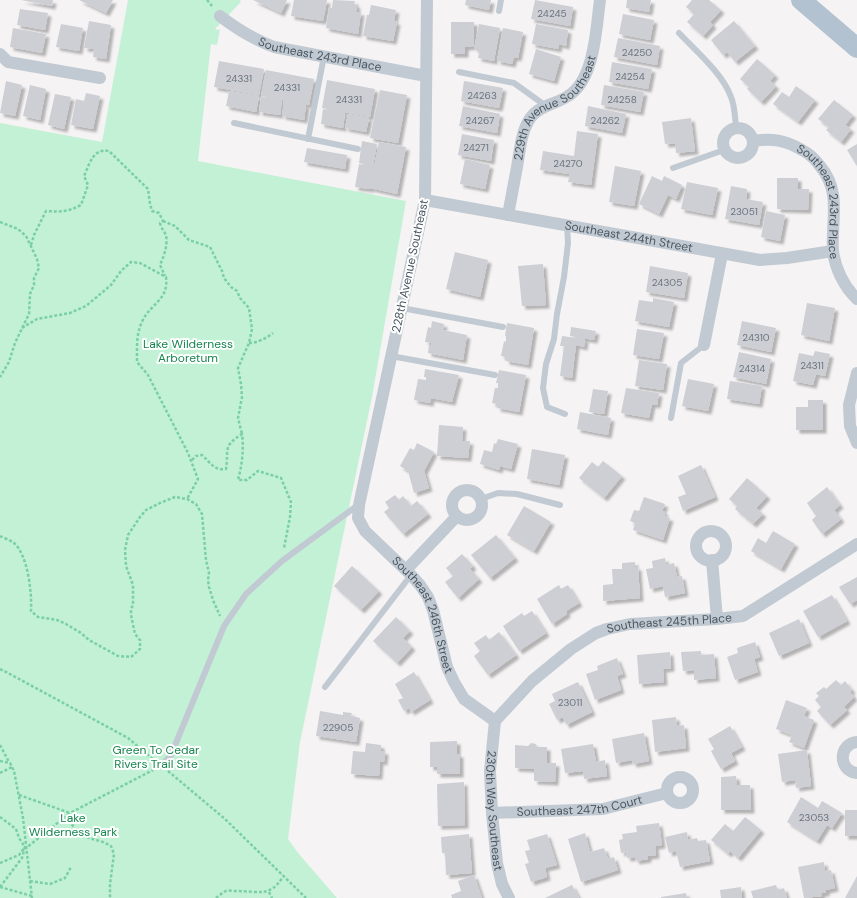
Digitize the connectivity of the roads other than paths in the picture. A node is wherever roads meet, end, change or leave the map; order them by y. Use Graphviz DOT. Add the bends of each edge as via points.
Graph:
graph roads {
  1 [pos="427,0"];
  2 [pos="501,0"];
  3 [pos="600,0"];
  4 [pos="802,0"];
  5 [pos="499,10"];
  6 [pos="220,16"];
  7 [pos="679,33"];
  8 [pos="857,48"];
  9 [pos="0,54"];
  10 [pos="324,56"];
  11 [pos="459,72"];
  12 [pos="426,76"];
  13 [pos="100,78"];
  14 [pos="546,106"];
  15 [pos="234,123"];
  16 [pos="736,128"];
  17 [pos="308,139"];
  18 [pos="753,141"];
  19 [pos="358,149"];
  20 [pos="724,150"];
  21 [pos="673,168"];
  22 [pos="425,200"];
  23 [pos="508,215"];
  24 [pos="567,224"];
  25 [pos="833,251"];
  26 [pos="722,254"];
  27 [pos="857,299"];
  28 [pos="402,308"];
  29 [pos="503,327"];
  30 [pos="704,345"];
  31 [pos="391,356"];
  32 [pos="857,373"];
  33 [pos="495,375"];
  34 [pos="565,414"];
  35 [pos="671,418"];
  36 [pos="857,443"];
  37 [pos="481,499"];
  38 [pos="359,504"];
  39 [pos="560,505"];
  40 [pos="457,516"];
  41 [pos="857,544"];
  42 [pos="712,560"];
  43 [pos="408,573"];
  44 [pos="717,619"];
  45 [pos="325,688"];
  46 [pos="495,721"];
  47 [pos="857,742"];
  48 [pos="161,766"];
  49 [pos="857,773"];
  50 [pos="667,793"];
  51 [pos="492,813"];
  52 [pos="509,898"];
  1 -- 12 [label="street, 228th Avenue Southeast"];
  2 -- 5 [label="lane"];
  3 -- 14 [label="street, 229th Avenue Southeast" via="590,63 584,79 569,96"];
  4 -- 8 [label="main road"];
  6 -- 10 [label="street, Southeast 243rd Place" via="236,29 274,47"];
  7 -- 16 [label="lane" via="727,87 732,99"];
  9 -- 13 [label="street" via="8,62"];
  10 -- 12 [label="street, Southeast 243rd Place"];
  10 -- 17 [label="lane"];
  11 -- 14 [label="lane" via="514,83"];
  12 -- 22 [label="street, 228th Avenue Southeast"];
  14 -- 23 [label="street, 229th Avenue Southeast" via="532,116 524,131"];
  15 -- 17 [label="lane"];
  16 -- 18 [label="street" via="747,131"];
  16 -- 20 [label="street" via="726,133 723,138"];
  17 -- 19 [label="lane"];
  18 -- 20 [label="street" via="750,152 739,158"];
  18 -- 25 [label="street, Southeast 243rd Place" via="769,139 792,145 809,153 826,173 831,182 834,199"];
  20 -- 21 [label="lane"];
  22 -- 23 [label="street, Southeast 244th Street"];
  22 -- 28 [label="street, 228th Avenue Southeast"];
  23 -- 24 [label="street, Southeast 244th Street"];
  24 -- 26 [label="street, Southeast 244th Street"];
  24 -- 34 [label="lane" via="568,243 564,278 543,388 547,407"];
  25 -- 26 [label="street, Southeast 244th Street" via="760,260"];
  25 -- 27 [label="street, Southeast 243rd Place" via="836,266 851,294"];
  26 -- 30 [label="street"];
  28 -- 29 [label="lane"];
  28 -- 31 [label="street, 228th Avenue Southeast"];
  30 -- 35 [label="lane" via="681,364"];
  31 -- 33 [label="lane"];
  31 -- 38 [label="street, 228th Avenue Southeast"];
  32 -- 36 [label="street" via="849,405 850,426"];
  37 -- 39 [label="lane" via="498,494 517,494"];
  37 -- 40 [label="street" via="482,510 474,519 462,519"];
  37 -- 40 [label="street" via="473,491 461,491 456,495 452,506"];
  38 -- 43 [label="street, Southeast 246th Street" via="358,518 361,526"];
  38 -- 48 [label="lane" via="282,561 246,594 224,626 171,755"];
  40 -- 43 [label="street"];
  41 -- 44 [label="street, Southeast 245th Place" via="743,616"];
  42 -- 44 [label="street"];
  43 -- 45 [label="lane"];
  43 -- 46 [label="street, Southeast 246th Street" via="428,597 447,667 454,682 464,699"];
  44 -- 46 [label="street, Southeast 245th Place" via="630,624 596,633 571,649 532,681"];
  46 -- 51 [label="street, 230th Way Southeast" via="490,771"];
  47 -- 49 [label="street" via="849,744 842,754 844,766 849,771"];
  50 -- 51 [label="street, Southeast 247th Court" via="603,809"];
  51 -- 52 [label="street, 230th Way Southeast" via="497,863 502,884"];
}
